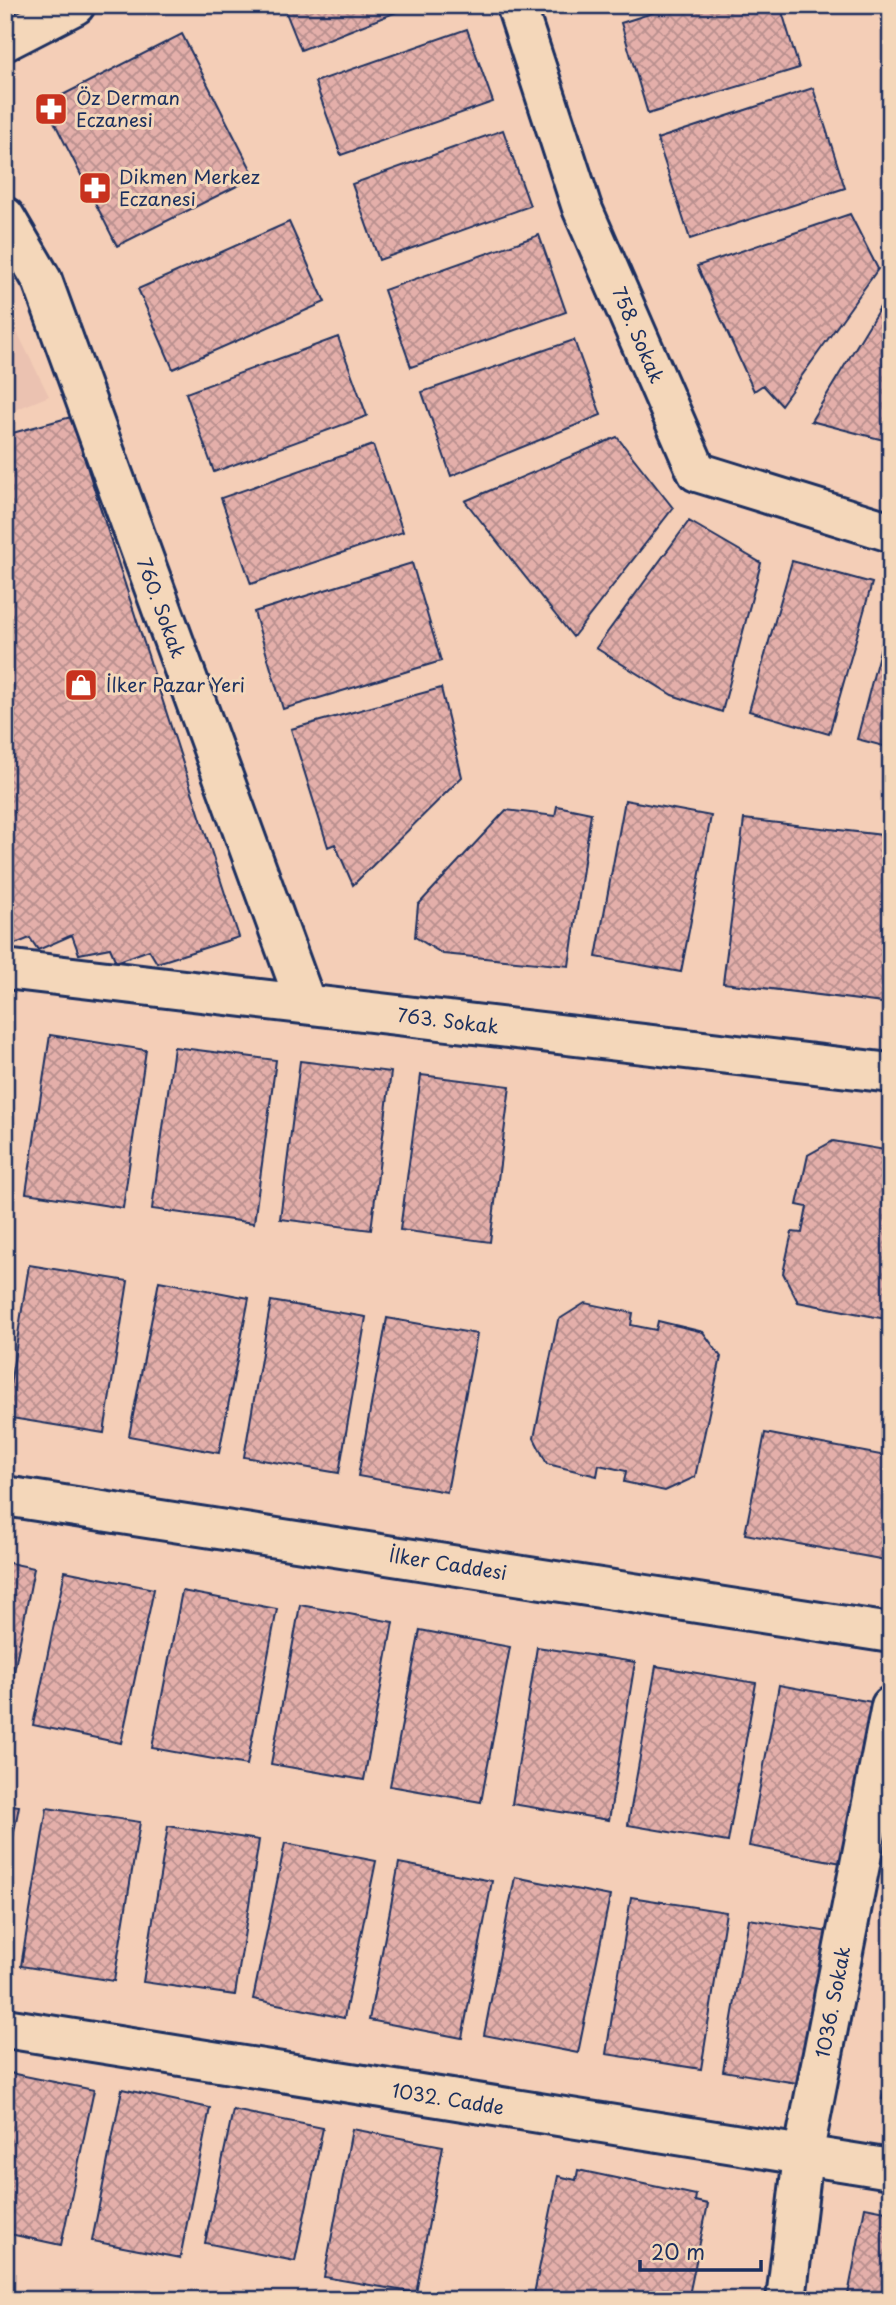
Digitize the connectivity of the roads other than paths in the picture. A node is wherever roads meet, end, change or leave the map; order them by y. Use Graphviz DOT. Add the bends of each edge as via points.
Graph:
graph roads {
  1 [pos="75,5"];
  2 [pos="516,5"];
  3 [pos="5,41"];
  4 [pos="5,217"];
  5 [pos="891,532"];
  6 [pos="5,969"];
  7 [pos="306,1004"];
  8 [pos="891,1073"];
  9 [pos="5,1496"];
  10 [pos="891,1633"];
  11 [pos="891,1706"];
  12 [pos="5,2028"];
  13 [pos="803,2156"];
  14 [pos="891,2169"];
  15 [pos="786,2300"];
  1 -- 3 [label="street"];
  2 -- 5 [label="street, 758. Sokak" via="582,208 697,472"];
  4 -- 7 [label="street, 760. Sokak" via="42,280"];
  6 -- 7 [label="street, 763. Sokak"];
  7 -- 8 [label="street, 763. Sokak"];
  9 -- 10 [label="street, İlker Caddesi"];
  11 -- 13 [label="street, 1036. Sokak"];
  12 -- 13 [label="street, 1032. Cadde"];
  13 -- 14 [label="street, 1032. Cadde"];
  13 -- 15 [label="street, 1036. Sokak"];
}
